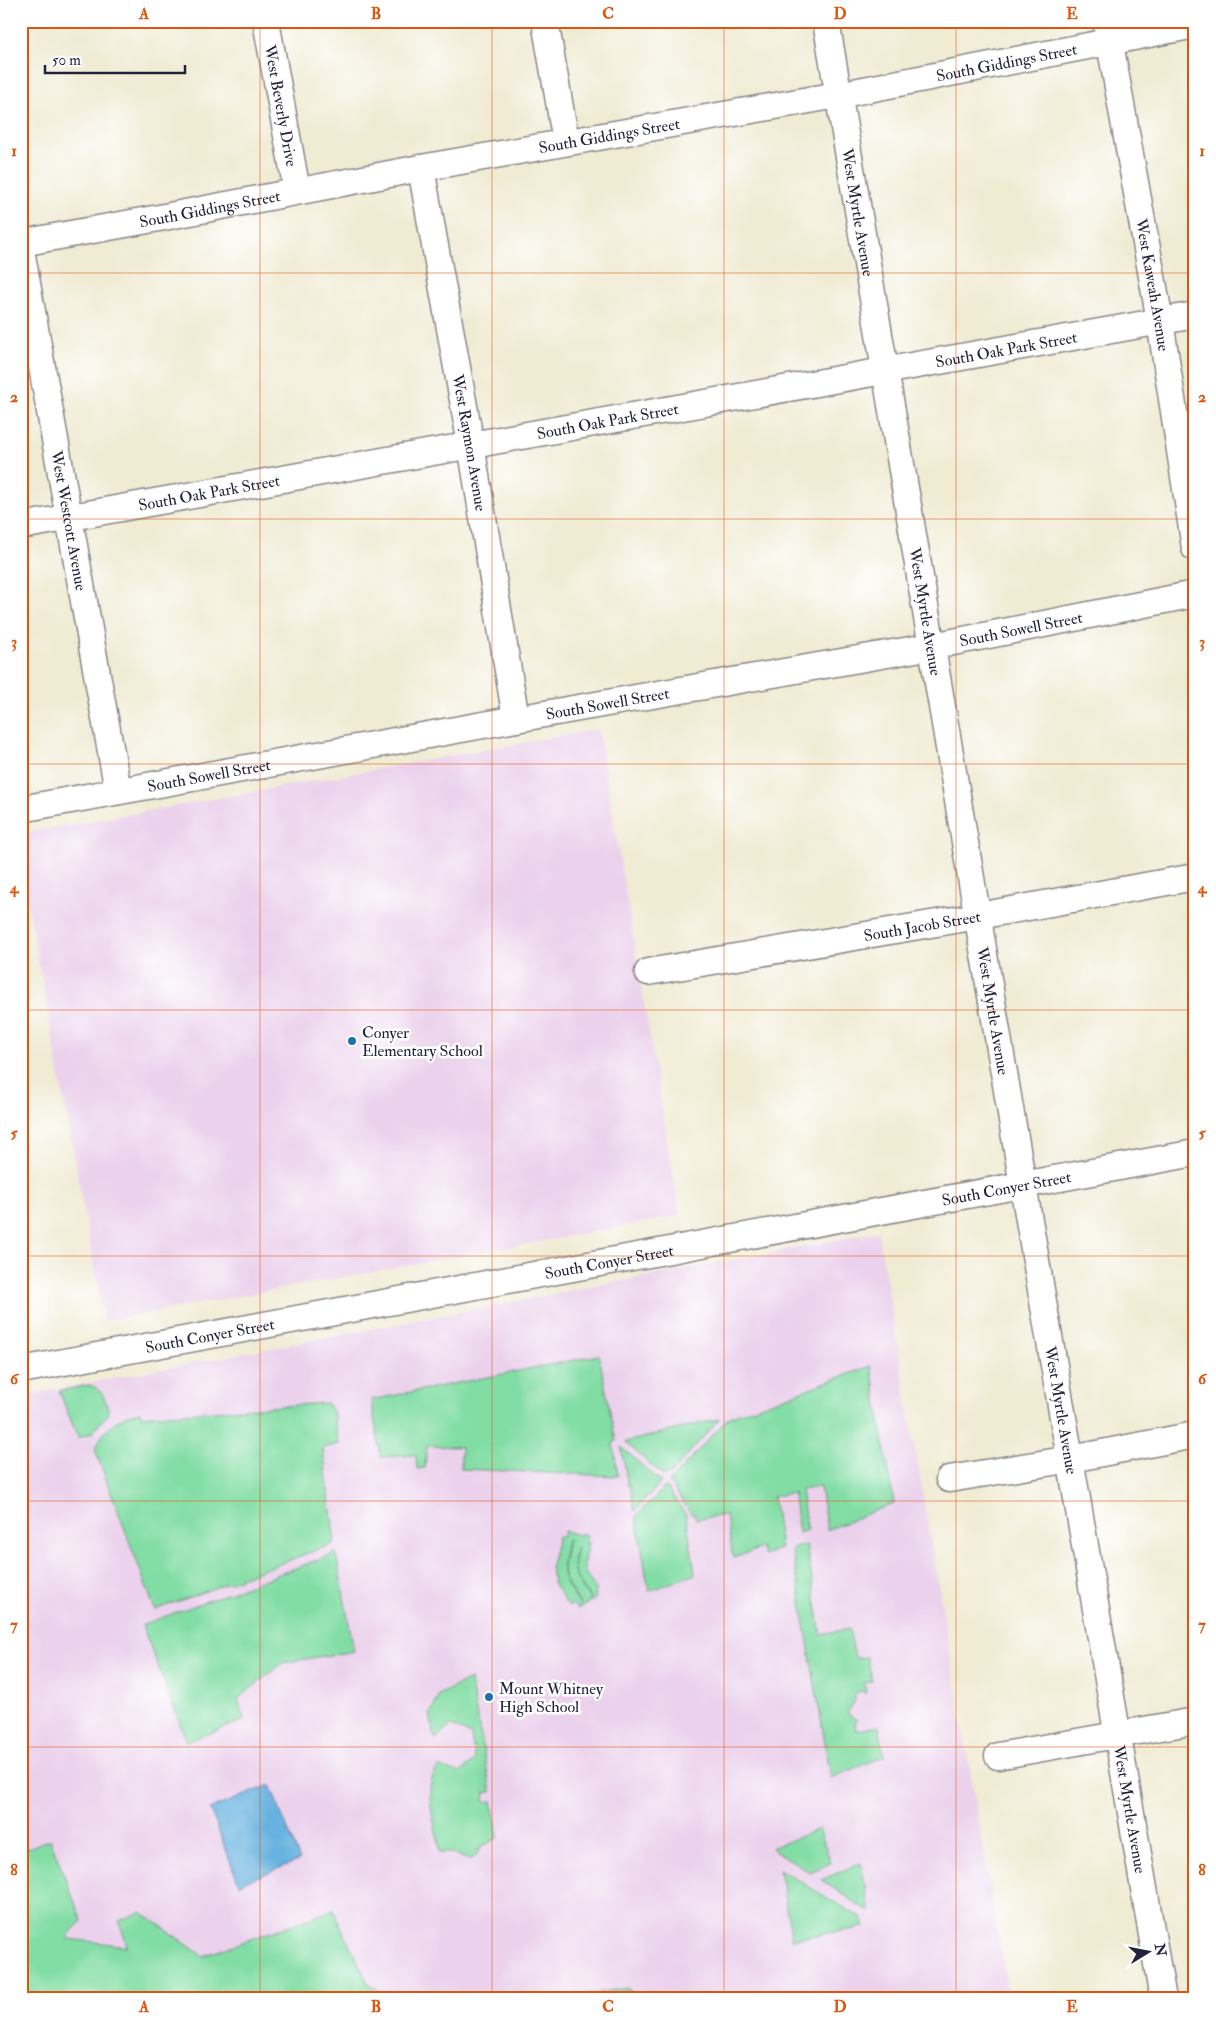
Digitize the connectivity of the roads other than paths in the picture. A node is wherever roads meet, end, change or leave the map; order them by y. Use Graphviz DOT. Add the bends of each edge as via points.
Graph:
graph roads {
  1 [pos="266,21"];
  2 [pos="545,21"];
  3 [pos="826,21"];
  4 [pos="1195,25"];
  5 [pos="1108,31"];
  6 [pos="838,95"];
  7 [pos="566,142"];
  8 [pos="420,168"];
  9 [pos="297,191"];
  10 [pos="21,243"];
  11 [pos="21,250"];
  12 [pos="1195,314"];
  13 [pos="1160,321"];
  14 [pos="885,369"];
  15 [pos="471,445"];
  16 [pos="70,517"];
  17 [pos="21,526"];
  18 [pos="1195,548"];
  19 [pos="1195,594"];
  20 [pos="933,646"];
  21 [pos="516,719"];
  22 [pos="118,792"];
  23 [pos="21,809"];
  24 [pos="1195,876"];
  25 [pos="978,916"];
  26 [pos="648,972"];
  27 [pos="1195,1153"];
  28 [pos="1023,1185"];
  29 [pos="21,1370"];
  30 [pos="1195,1435"];
  31 [pos="1071,1459"];
  32 [pos="949,1479"];
  33 [pos="1195,1721"];
  34 [pos="1116,1735"];
  35 [pos="998,1756"];
  36 [pos="1163,1999"];
  1 -- 9 [label="street, West Beverly Drive"];
  2 -- 7 [label="street"];
  3 -- 6 [label="street, West Myrtle Avenue"];
  4 -- 5 [label="street, South Giddings Street"];
  5 -- 6 [label="street, South Giddings Street"];
  5 -- 13 [label="street, West Kaweah Avenue"];
  6 -- 7 [label="street, South Giddings Street"];
  6 -- 14 [label="street, West Myrtle Avenue"];
  7 -- 8 [label="street, South Giddings Street"];
  8 -- 9 [label="street, South Giddings Street"];
  8 -- 15 [label="street, West Raymon Avenue"];
  9 -- 10 [label="street, South Giddings Street"];
  11 -- 16 [label="street, West Westcott Avenue"];
  12 -- 13 [label="street, South Oak Park Street"];
  13 -- 14 [label="street, South Oak Park Street"];
  13 -- 18 [label="street, West Kaweah Avenue"];
  14 -- 15 [label="street, South Oak Park Street"];
  14 -- 20 [label="street, West Myrtle Avenue"];
  15 -- 16 [label="street, South Oak Park Street"];
  15 -- 21 [label="street, West Raymon Avenue"];
  16 -- 17 [label="street, South Oak Park Street"];
  16 -- 22 [label="street, West Westcott Avenue"];
  19 -- 20 [label="street, South Sowell Street"];
  20 -- 21 [label="street, South Sowell Street"];
  20 -- 25 [label="street, West Myrtle Avenue"];
  21 -- 22 [label="street, South Sowell Street"];
  22 -- 23 [label="street, South Sowell Street"];
  24 -- 25 [label="street, South Jacob Street"];
  25 -- 26 [label="street, South Jacob Street"];
  25 -- 28 [label="street, West Myrtle Avenue"];
  27 -- 28 [label="street, South Conyer Street"];
  28 -- 29 [label="street, South Conyer Street"];
  28 -- 31 [label="street, West Myrtle Avenue"];
  30 -- 31 [label="street"];
  31 -- 32 [label="street"];
  31 -- 34 [label="street, West Myrtle Avenue"];
  33 -- 34 [label="street"];
  34 -- 35 [label="street"];
  34 -- 36 [label="street, West Myrtle Avenue"];
}
